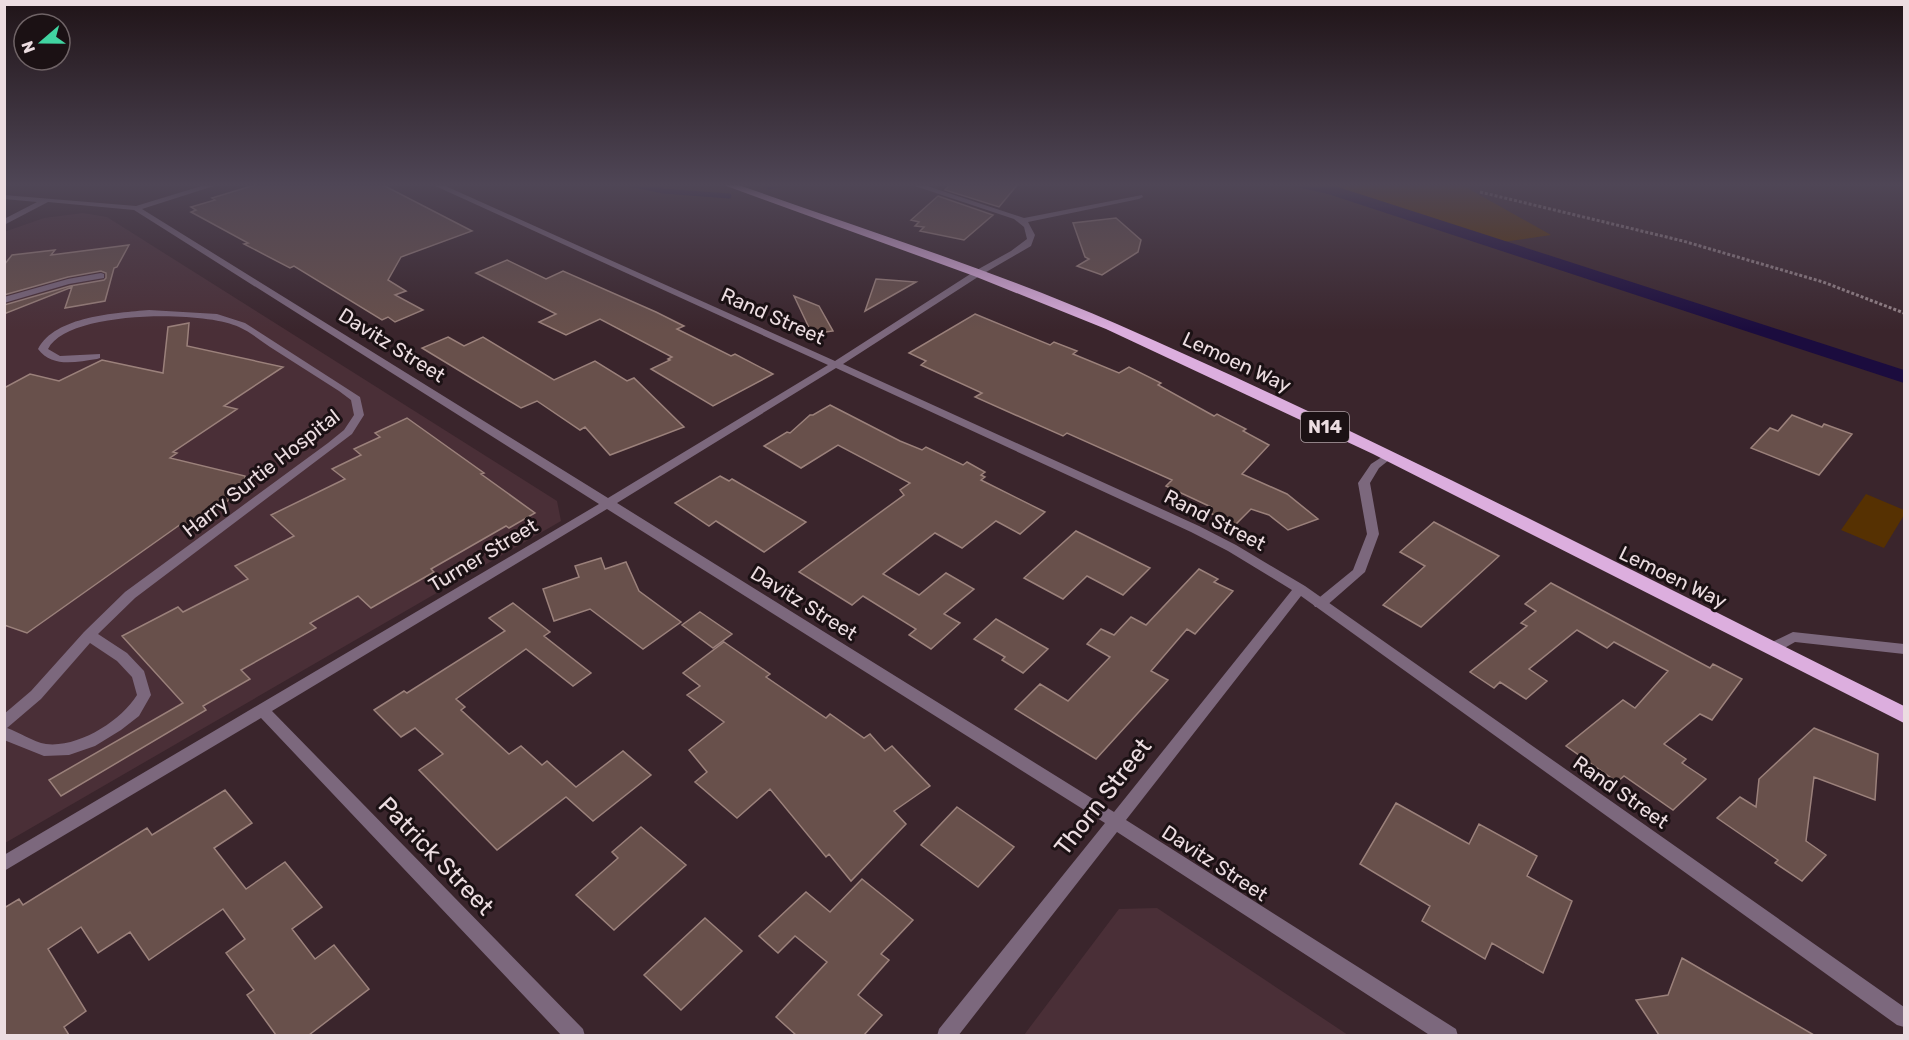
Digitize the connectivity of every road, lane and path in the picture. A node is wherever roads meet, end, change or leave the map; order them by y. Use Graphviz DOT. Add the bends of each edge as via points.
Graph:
graph roads {
  1 [pos="174,233"];
  2 [pos="543,233"];
  3 [pos="863,233"];
  4 [pos="1031,233"];
  5 [pos="1645,233"];
  6 [pos="978,273"];
  7 [pos="101,276"];
  8 [pos="4,300"];
  9 [pos="1905,313"];
  10 [pos="97,356"];
  11 [pos="836,365"];
  12 [pos="1388,456"];
  13 [pos="609,503"];
  14 [pos="1300,590"];
  15 [pos="1320,604"];
  16 [pos="89,635"];
  17 [pos="1771,649"];
  18 [pos="1905,649"];
  19 [pos="261,709"];
  20 [pos="1905,715"];
  21 [pos="4,723"];
  22 [pos="4,733"];
  23 [pos="1114,821"];
  24 [pos="4,864"];
  25 [pos="1905,1018"];
  26 [pos="576,1035"];
  27 [pos="946,1035"];
  28 [pos="1449,1035"];
  1 -- 13 [label="street, Davitz Street"];
  2 -- 11 [label="street, Rand Street"];
  3 -- 6 [label="highway, Lemoen Way / N14"];
  4 -- 6 [label="street, Turner Street" via="1028,244"];
  5 -- 9 [label="path" via="1823,282"];
  6 -- 11 [label="street, Turner Street"];
  6 -- 12 [label="highway, Lemoen Way / N14" via="1111,326"];
  7 -- 8 [label="street"];
  10 -- 16 [label="street, Harry Surtie Hospital" via="56,359 42,349 47,341 67,329 99,318 149,313 217,317 242,325 343,389 356,399 359,410 357,421 332,445 130,595"];
  11 -- 13 [label="street, Turner Street"];
  11 -- 14 [label="street, Rand Street" via="1224,543"];
  12 -- 15 [label="street" via="1375,466 1365,483 1373,534 1359,572"];
  12 -- 17 [label="highway, Lemoen Way / N14"];
  13 -- 19 [label="street, Turner Street"];
  13 -- 23 [label="street, Davitz Street"];
  14 -- 15 [label="street, Rand Street"];
  14 -- 23 [label="street, Thorn Street"];
  15 -- 25 [label="street, Rand Street"];
  16 -- 21 [label="street, Harry Surtie Hospital" via="36,695"];
  16 -- 22 [label="street" via="122,657 139,675 144,695 134,712 90,742 69,749 44,750"];
  17 -- 18 [label="street" via="1793,637"];
  17 -- 20 [label="highway, Lemoen Way / N14"];
  19 -- 24 [label="street, Turner Street"];
  19 -- 26 [label="street, Patrick Street"];
  23 -- 27 [label="street, Thorn Street"];
  23 -- 28 [label="street, Davitz Street"];
}
